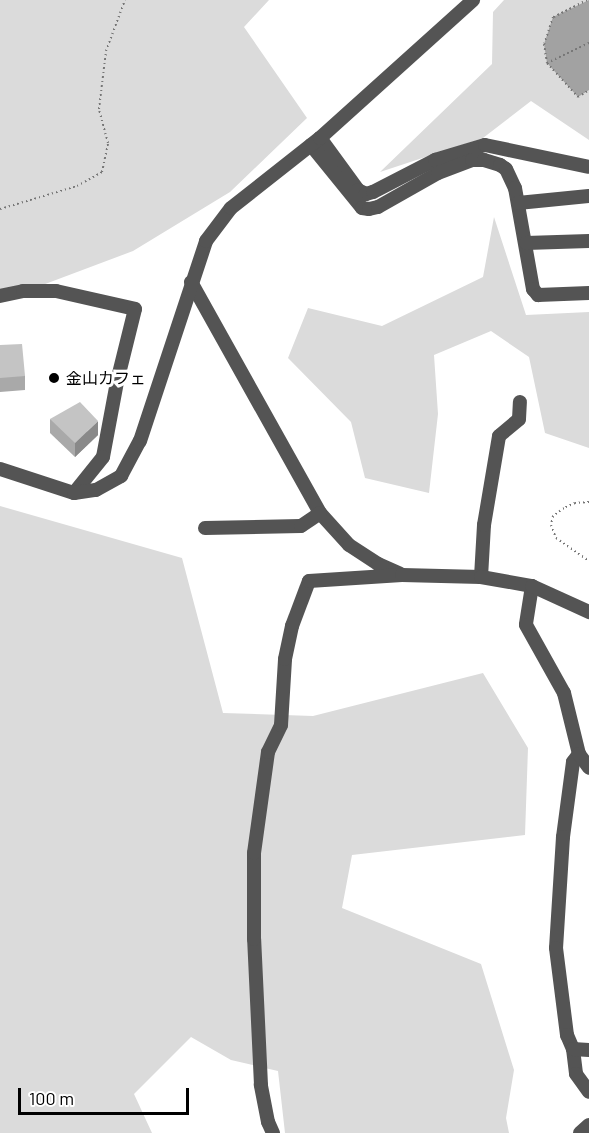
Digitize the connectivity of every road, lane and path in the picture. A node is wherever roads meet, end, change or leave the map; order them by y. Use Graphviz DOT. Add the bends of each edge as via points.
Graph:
graph roads {
  1 [pos="125,0"];
  2 [pos="473,0"];
  3 [pos="587,0"];
  4 [pos="589,44"];
  5 [pos="547,63"];
  6 [pos="589,90"];
  7 [pos="316,141"];
  8 [pos="589,167"];
  9 [pos="589,196"];
  10 [pos="518,203"];
  11 [pos="0,209"];
  12 [pos="589,241"];
  13 [pos="526,243"];
  14 [pos="191,282"];
  15 [pos="589,293"];
  16 [pos="0,296"];
  17 [pos="520,402"];
  18 [pos="0,469"];
  19 [pos="74,493"];
  20 [pos="589,502"];
  21 [pos="320,513"];
  22 [pos="205,528"];
  23 [pos="589,561"];
  24 [pos="402,575"];
  25 [pos="481,577"];
  26 [pos="532,586"];
  27 [pos="589,612"];
  28 [pos="579,754"];
  29 [pos="589,768"];
  30 [pos="573,1049"];
  31 [pos="589,1050"];
  32 [pos="589,1092"];
  33 [pos="589,1125"];
  34 [pos="273,1133"];
  35 [pos="580,1133"];
  1 -- 11 [label="path" via="106,51 99,109 108,143 102,172 77,186"];
  2 -- 7 [label="street"];
  3 -- 5 [label="path" via="553,17 544,44"];
  4 -- 5 [label="path"];
  5 -- 6 [label="path" via="578,97"];
  7 -- 8 [label="street" via="358,190 366,194 435,160 485,145"];
  7 -- 10 [label="street" via="362,207 378,207 438,173 472,160 484,160 506,169"];
  7 -- 14 [label="street" via="231,208 206,241"];
  9 -- 10 [label="street"];
  10 -- 13 [label="street"];
  12 -- 13 [label="street"];
  13 -- 15 [label="street" via="531,284 538,295"];
  14 -- 19 [label="street" via="140,441 121,476 96,490"];
  14 -- 21 [label="street"];
  16 -- 19 [label="street" via="56,291 135,309 103,457"];
  17 -- 25 [label="street" via="519,419 499,436 484,525"];
  18 -- 19 [label="street"];
  20 -- 23 [label="path" via="564,508 553,516 550,525 556,538"];
  21 -- 22 [label="street" via="301,526"];
  21 -- 24 [label="street" via="349,545"];
  24 -- 25 [label="street"];
  24 -- 34 [label="street" via="309,581 292,626 285,659 281,725 268,752 254,853 261,1085"];
  25 -- 26 [label="street"];
  26 -- 27 [label="street"];
  26 -- 28 [label="street" via="526,625 564,693"];
  28 -- 29 [label="street"];
  28 -- 30 [label="street" via="573,762 563,837 556,948 560,1000"];
  30 -- 31 [label="street"];
  30 -- 32 [label="street" via="576,1074"];
  33 -- 35 [label="street"];
}
